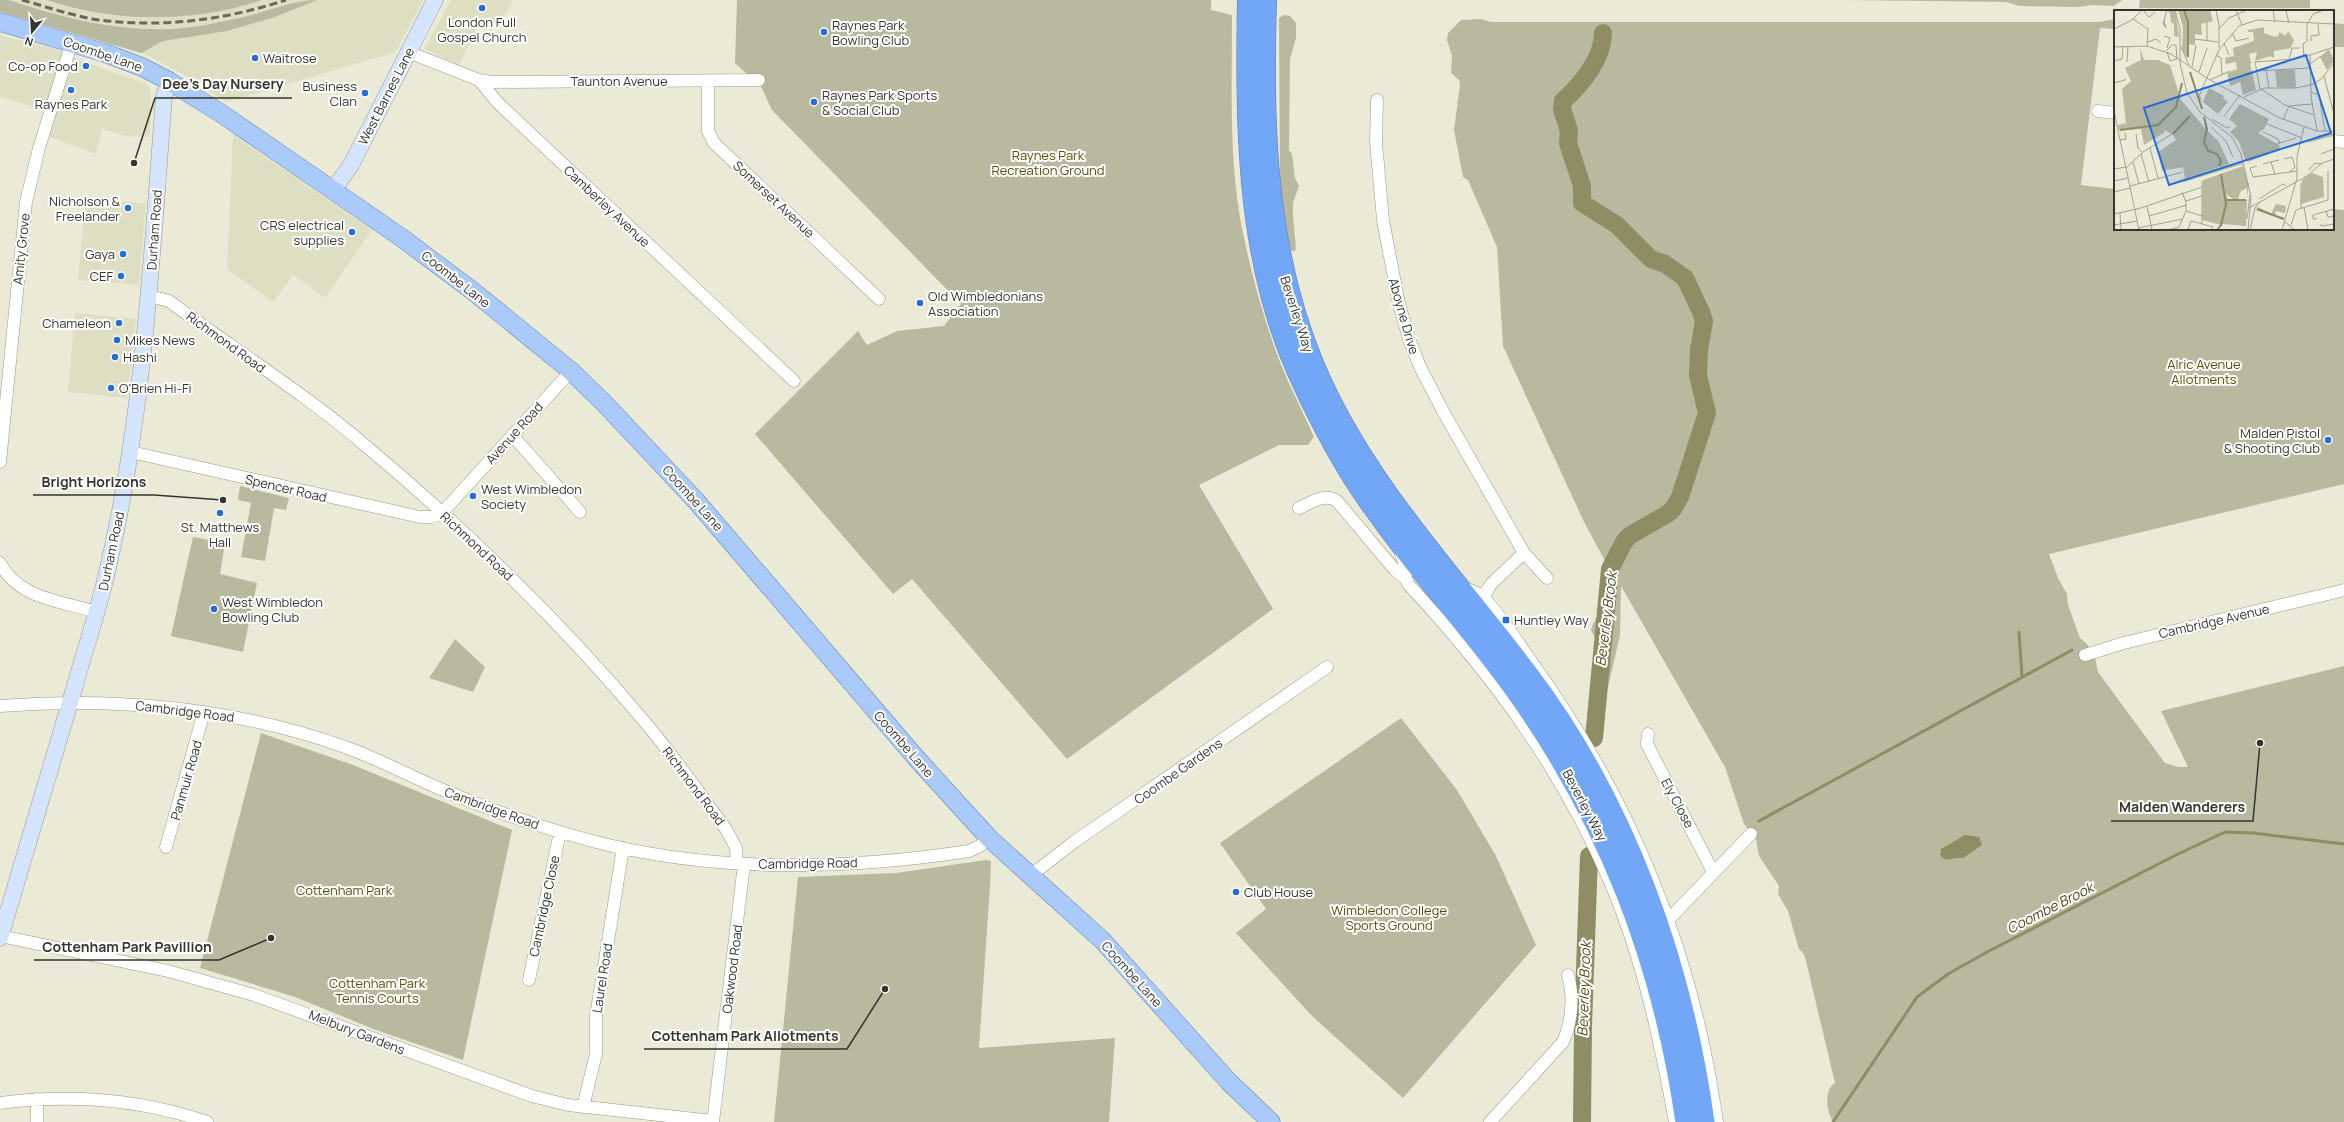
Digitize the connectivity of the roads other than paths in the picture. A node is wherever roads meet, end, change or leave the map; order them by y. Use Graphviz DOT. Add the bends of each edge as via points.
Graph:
graph roads {
  1 [pos="435,0"];
  2 [pos="1257,8"];
  3 [pos="0,22"];
  4 [pos="72,42"];
  5 [pos="408,52"];
  6 [pos="169,80"];
  7 [pos="479,80"];
  8 [pos="759,80"];
  9 [pos="708,81"];
  10 [pos="1377,100"];
  11 [pos="2098,111"];
  12 [pos="2114,113"];
  13 [pos="2334,141"];
  14 [pos="2344,142"];
  15 [pos="333,190"];
  16 [pos="150,296"];
  17 [pos="880,299"];
  18 [pos="571,371"];
  19 [pos="794,381"];
  20 [pos="512,435"];
  21 [pos="130,452"];
  22 [pos="0,462"];
  23 [pos="1298,508"];
  24 [pos="580,512"];
  25 [pos="442,513"];
  26 [pos="1392,533"];
  27 [pos="1524,553"];
  28 [pos="0,563"];
  29 [pos="1406,578"];
  30 [pos="1547,578"];
  31 [pos="1457,585"];
  32 [pos="2344,590"];
  33 [pos="1483,598"];
  34 [pos="96,612"];
  35 [pos="2085,655"];
  36 [pos="1327,667"];
  37 [pos="70,702"];
  38 [pos="0,706"];
  39 [pos="204,712"];
  40 [pos="1648,734"];
  41 [pos="560,832"];
  42 [pos="1751,834"];
  43 [pos="989,838"];
  44 [pos="166,847"];
  45 [pos="623,848"];
  46 [pos="740,863"];
  47 [pos="1713,872"];
  48 [pos="1030,876"];
  49 [pos="1669,919"];
  50 [pos="0,937"];
  51 [pos="1568,975"];
  52 [pos="529,980"];
  53 [pos="37,1098"];
  54 [pos="0,1103"];
  55 [pos="583,1107"];
  56 [pos="713,1121"];
  57 [pos="37,1122"];
  58 [pos="207,1122"];
  59 [pos="1271,1122"];
  60 [pos="1490,1122"];
  61 [pos="1675,1122"];
  62 [pos="1686,1122"];
  63 [pos="1704,1122"];
  64 [pos="1717,1122"];
  1 -- 5 [label="main road, West Barnes Lane"];
  2 -- 26 [label="highway, Beverley Way" via="1249,171 1254,211 1274,306 1298,371 1327,433 1346,467"];
  2 -- 31 [label="highway, Beverley Way" via="1268,178 1284,278 1303,336 1313,364 1343,426 1369,467"];
  3 -- 4 [label="main road, Coombe Lane"];
  4 -- 6 [label="main road, Coombe Lane" via="132,62"];
  4 -- 22 [label="street, Amity Grove" via="26,202"];
  5 -- 7 [label="street, Camberley Avenue"];
  5 -- 15 [label="main road, West Barnes Lane" via="350,165"];
  6 -- 15 [label="main road, Coombe Lane"];
  6 -- 16 [label="main road, Durham Road" via="164,96"];
  7 -- 9 [label="street, Taunton Avenue"];
  7 -- 19 [label="street, Camberley Avenue" via="498,103"];
  8 -- 9 [label="street, Taunton Avenue"];
  9 -- 17 [label="street, Somerset Avenue" via="708,131 714,143"];
  10 -- 27 [label="street, Aboyne Drive" via="1376,145 1383,220 1399,304 1409,339 1444,413"];
  11 -- 12 [label="street"];
  13 -- 14 [label="street"];
  15 -- 18 [label="main road, Coombe Lane" via="468,288"];
  16 -- 21 [label="main road, Durham Road"];
  16 -- 25 [label="street, Richmond Road" via="169,302 301,395 366,445"];
  18 -- 20 [label="street, Avenue Road"];
  18 -- 43 [label="main road, Coombe Lane" via="697,502 922,764"];
  20 -- 24 [label="street"];
  20 -- 25 [label="street, Avenue Road"];
  21 -- 25 [label="street, Spencer Road" via="420,518"];
  21 -- 34 [label="main road, Durham Road" via="108,569"];
  23 -- 29 [label="street, Beverley Way" via="1324,496 1337,501 1394,569"];
  25 -- 46 [label="street, Richmond Road" via="536,602 645,722 726,829 736,848"];
  26 -- 29 [label="street, Beverley Way" via="1405,562"];
  26 -- 62 [label="highway, Beverley Way" via="1513,686 1542,728 1598,825 1632,903 1654,968 1668,1024"];
  27 -- 30 [label="street, Aboyne Drive"];
  27 -- 33 [label="street" via="1491,584"];
  28 -- 34 [label="street" via="22,589"];
  29 -- 61 [label="street, Beverley Way" via="1408,584 1477,662 1520,719 1583,825 1610,881 1636,952 1661,1042"];
  31 -- 33 [label="street, Beverley Way"];
  31 -- 63 [label="highway, Beverley Way" via="1530,677 1558,717 1618,825 1645,888 1670,962 1687,1023"];
  32 -- 35 [label="street, Cambridge Avenue" via="2124,643"];
  33 -- 49 [label="street, Beverley Way" via="1554,694 1606,777 1646,859"];
  34 -- 37 [label="main road, Durham Road"];
  36 -- 48 [label="street, Coombe Gardens" via="1074,842"];
  37 -- 38 [label="street, Cambridge Road"];
  37 -- 39 [label="street, Cambridge Road" via="148,705"];
  37 -- 50 [label="main road, Durham Road"];
  39 -- 41 [label="street, Cambridge Road" via="263,723 317,737 371,757 485,807"];
  39 -- 44 [label="street, Panmuir Road"];
  40 -- 47 [label="street, Ely Close" via="1647,744"];
  41 -- 45 [label="street, Cambridge Road"];
  41 -- 52 [label="street, Cambridge Close"];
  42 -- 47 [label="street"];
  43 -- 46 [label="street, Cambridge Road" via="969,851 905,859 833,865"];
  43 -- 48 [label="main road, Coombe Lane"];
  45 -- 46 [label="street, Cambridge Road" via="682,858"];
  45 -- 55 [label="street, Laurel Road" via="596,1016 596,1054"];
  46 -- 56 [label="street, Oakwood Road"];
  47 -- 49 [label="street"];
  48 -- 59 [label="main road, Coombe Lane" via="1103,941 1229,1082"];
  49 -- 64 [label="street, Beverley Way" via="1704,1041"];
  50 -- 55 [label="street, Melbury Gardens" via="175,973 247,992 532,1096"];
  51 -- 60 [label="street" via="1571,987 1570,1022 1563,1042"];
  53 -- 54 [label="street"];
  53 -- 57 [label="street"];
  53 -- 58 [label="street" via="80,1098 116,1102"];
  55 -- 56 [label="street, Melbury Gardens"];
}
